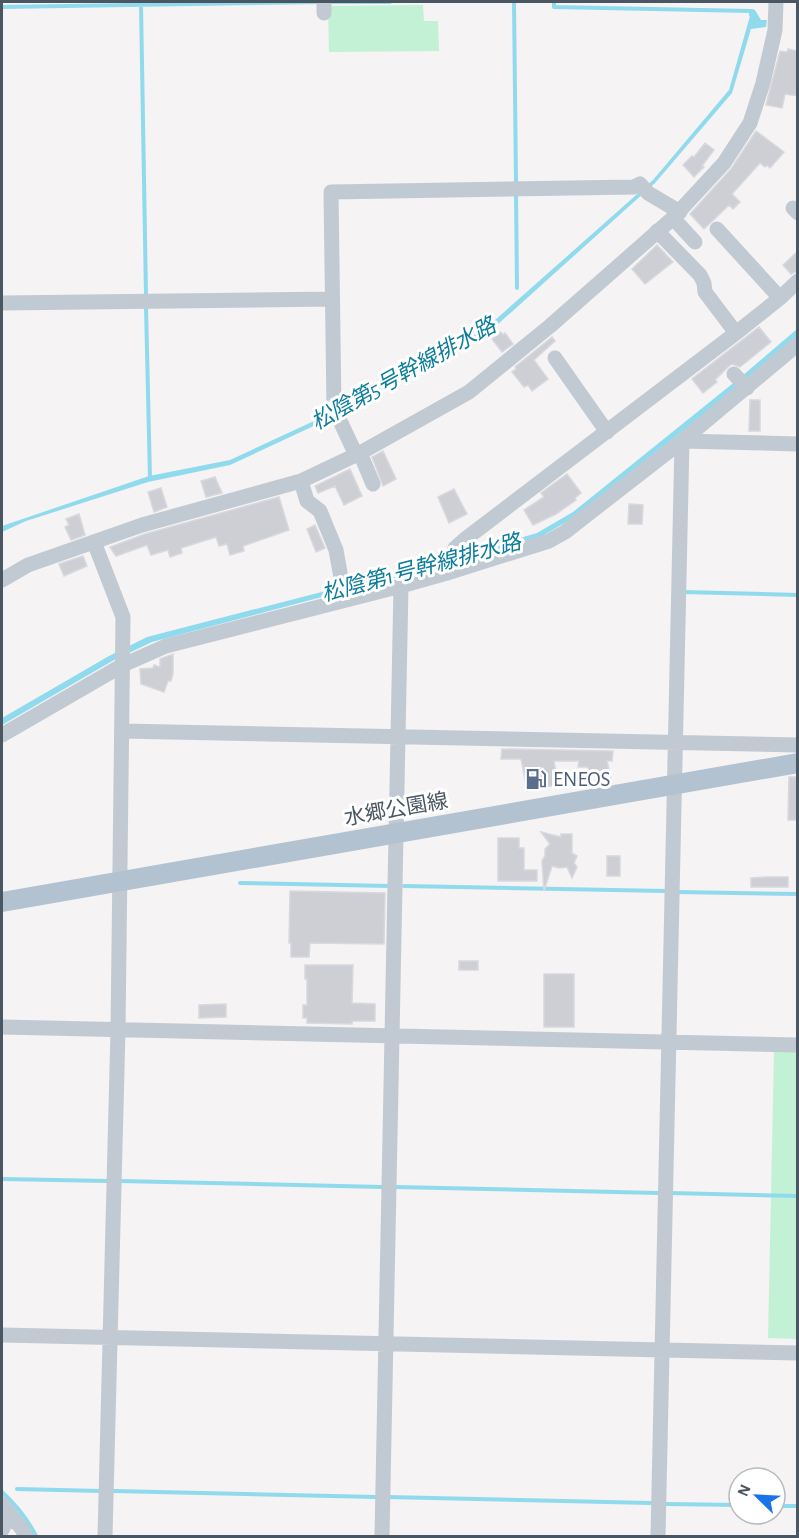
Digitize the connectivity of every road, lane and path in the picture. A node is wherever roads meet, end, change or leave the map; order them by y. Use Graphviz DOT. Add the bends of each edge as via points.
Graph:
graph roads {
  1 [pos="776,2"];
  2 [pos="676,215"];
  3 [pos="717,229"];
  4 [pos="657,231"];
  5 [pos="695,242"];
  6 [pos="798,281"];
  7 [pos="332,298"];
  8 [pos="780,298"];
  9 [pos="2,303"];
  10 [pos="736,333"];
  11 [pos="798,344"];
  12 [pos="555,358"];
  13 [pos="607,432"];
  14 [pos="682,441"];
  15 [pos="798,444"];
  16 [pos="358,454"];
  17 [pos="301,481"];
  18 [pos="374,484"];
  19 [pos="94,542"];
  20 [pos="465,554"];
  21 [pos="2,580"];
  22 [pos="401,586"];
  23 [pos="344,593"];
  24 [pos="123,656"];
  25 [pos="122,731"];
  26 [pos="2,735"];
  27 [pos="399,736"];
  28 [pos="675,742"];
  29 [pos="798,745"];
  30 [pos="798,764"];
  31 [pos="674,786"];
  32 [pos="396,834"];
  33 [pos="120,881"];
  34 [pos="2,902"];
  35 [pos="2,1027"];
  36 [pos="118,1030"];
  37 [pos="393,1035"];
  38 [pos="669,1042"];
  39 [pos="798,1045"];
  40 [pos="2,1335"];
  41 [pos="110,1338"];
  42 [pos="386,1343"];
  43 [pos="663,1350"];
  44 [pos="798,1353"];
  45 [pos="2,1504"];
  46 [pos="14,1518"];
  47 [pos="2,1530"];
  48 [pos="26,1536"];
  49 [pos="105,1536"];
  50 [pos="382,1536"];
  51 [pos="658,1536"];
  1 -- 2 [label="street" via="775,30 750,123 724,163"];
  2 -- 4 [label="street"];
  2 -- 5 [label="street"];
  2 -- 7 [label="street" via="640,184 331,192"];
  3 -- 8 [label="street"];
  4 -- 10 [label="street" via="700,275 705,292"];
  4 -- 16 [label="street" via="469,392"];
  6 -- 8 [label="street"];
  7 -- 9 [label="street"];
  7 -- 16 [label="street" via="338,415"];
  8 -- 10 [label="street"];
  10 -- 13 [label="street"];
  11 -- 14 [label="street" via="741,381"];
  12 -- 13 [label="street"];
  13 -- 20 [label="street"];
  14 -- 15 [label="street"];
  14 -- 20 [label="street" via="549,541"];
  14 -- 28 [label="street"];
  16 -- 17 [label="street"];
  16 -- 18 [label="street"];
  17 -- 19 [label="street"];
  17 -- 23 [label="street" via="307,501 320,511 336,550"];
  19 -- 21 [label="street" via="28,566"];
  19 -- 24 [label="street" via="123,616"];
  20 -- 22 [label="street" via="447,571"];
  22 -- 23 [label="street"];
  22 -- 27 [label="street"];
  23 -- 24 [label="street"];
  24 -- 25 [label="street"];
  24 -- 26 [label="street"];
  25 -- 27 [label="street"];
  25 -- 33 [label="street"];
  27 -- 28 [label="street"];
  27 -- 32 [label="street"];
  28 -- 29 [label="street"];
  28 -- 31 [label="street"];
  30 -- 31 [label="main road, 水郷公園線"];
  31 -- 32 [label="main road, 水郷公園線"];
  31 -- 38 [label="street"];
  32 -- 33 [label="main road, 水郷公園線"];
  32 -- 37 [label="street"];
  33 -- 34 [label="main road, 水郷公園線"];
  33 -- 36 [label="street"];
  35 -- 36 [label="street"];
  36 -- 37 [label="street"];
  36 -- 41 [label="street"];
  37 -- 38 [label="street"];
  37 -- 42 [label="street"];
  38 -- 39 [label="street"];
  38 -- 43 [label="street"];
  40 -- 41 [label="street"];
  41 -- 42 [label="street"];
  41 -- 49 [label="street"];
  42 -- 43 [label="street"];
  42 -- 50 [label="street"];
  43 -- 44 [label="street"];
  43 -- 51 [label="street"];
  45 -- 46 [label="street"];
  46 -- 47 [label="street"];
  46 -- 48 [label="street"];
}
